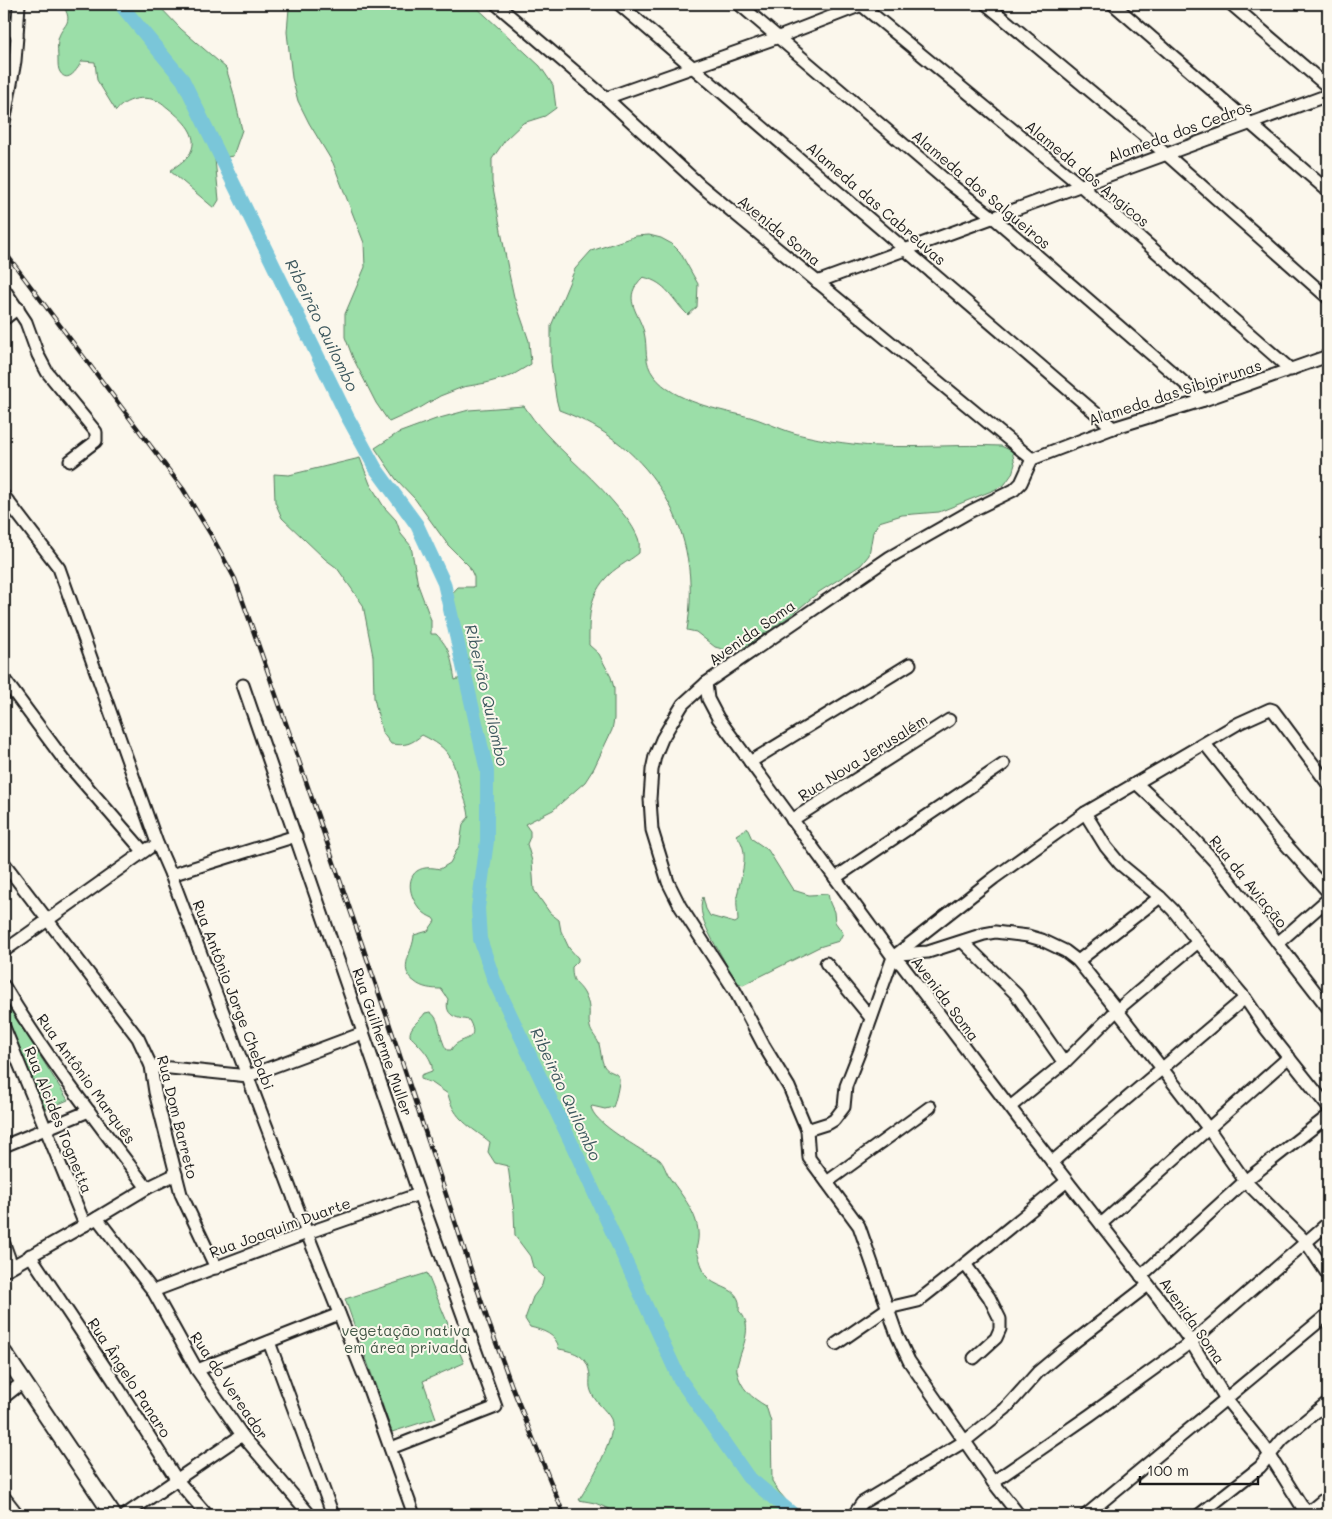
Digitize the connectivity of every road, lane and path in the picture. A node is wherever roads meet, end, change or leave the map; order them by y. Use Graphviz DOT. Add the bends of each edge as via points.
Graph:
graph roads {
  1 [pos="19,4"];
  2 [pos="496,4"];
  3 [pos="618,4"];
  4 [pos="739,4"];
  5 [pos="862,4"];
  6 [pos="986,4"];
  7 [pos="1113,4"];
  8 [pos="1231,4"];
  9 [pos="4,19"];
  10 [pos="17,36"];
  11 [pos="779,37"];
  12 [pos="691,67"];
  13 [pos="1328,87"];
  14 [pos="1328,95"];
  15 [pos="606,98"];
  16 [pos="4,123"];
  17 [pos="1249,123"];
  18 [pos="1166,154"];
  19 [pos="1080,185"];
  20 [pos="1328,191"];
  21 [pos="994,218"];
  22 [pos="905,249"];
  23 [pos="817,282"];
  24 [pos="4,289"];
  25 [pos="1328,298"];
  26 [pos="18,308"];
  27 [pos="4,319"];
  28 [pos="1328,356"];
  29 [pos="1291,370"];
  30 [pos="1204,400"];
  31 [pos="1113,428"];
  32 [pos="1032,459"];
  33 [pos="70,461"];
  34 [pos="4,499"];
  35 [pos="910,664"];
  36 [pos="4,679"];
  37 [pos="706,683"];
  38 [pos="243,685"];
  39 [pos="949,720"];
  40 [pos="1206,744"];
  41 [pos="750,762"];
  42 [pos="1004,764"];
  43 [pos="1136,783"];
  44 [pos="1328,784"];
  45 [pos="1085,813"];
  46 [pos="792,820"];
  47 [pos="296,836"];
  48 [pos="157,843"];
  49 [pos="143,851"];
  50 [pos="4,863"];
  51 [pos="171,874"];
  52 [pos="834,878"];
  53 [pos="1328,892"];
  54 [pos="1160,897"];
  55 [pos="1328,900"];
  56 [pos="47,920"];
  57 [pos="963,942"];
  58 [pos="1198,942"];
  59 [pos="1278,943"];
  60 [pos="4,951"];
  61 [pos="896,955"];
  62 [pos="1078,961"];
  63 [pos="826,963"];
  64 [pos="4,986"];
  65 [pos="1245,998"];
  66 [pos="1328,1008"];
  67 [pos="1117,1010"];
  68 [pos="871,1018"];
  69 [pos="4,1027"];
  70 [pos="363,1033"];
  71 [pos="1289,1057"];
  72 [pos="1064,1063"];
  73 [pos="151,1066"];
  74 [pos="1162,1068"];
  75 [pos="248,1076"];
  76 [pos="930,1106"];
  77 [pos="1328,1106"];
  78 [pos="1010,1107"];
  79 [pos="89,1111"];
  80 [pos="1328,1116"];
  81 [pos="1208,1128"];
  82 [pos="46,1129"];
  83 [pos="808,1130"];
  84 [pos="4,1146"];
  85 [pos="1052,1162"];
  86 [pos="176,1174"];
  87 [pos="1067,1181"];
  88 [pos="1245,1181"];
  89 [pos="827,1182"];
  90 [pos="147,1188"];
  91 [pos="419,1194"];
  92 [pos="97,1218"];
  93 [pos="1328,1223"];
  94 [pos="1101,1224"];
  95 [pos="85,1225"];
  96 [pos="307,1233"];
  97 [pos="1306,1242"];
  98 [pos="4,1244"];
  99 [pos="30,1255"];
  100 [pos="966,1264"];
  101 [pos="8,1268"];
  102 [pos="216,1268"];
  103 [pos="1328,1275"];
  104 [pos="1144,1280"];
  105 [pos="153,1291"];
  106 [pos="888,1308"];
  107 [pos="338,1314"];
  108 [pos="1328,1314"];
  109 [pos="269,1342"];
  110 [pos="1191,1342"];
  111 [pos="836,1344"];
  112 [pos="4,1354"];
  113 [pos="974,1358"];
  114 [pos="197,1370"];
  115 [pos="23,1382"];
  116 [pos="4,1397"];
  117 [pos="1226,1399"];
  118 [pos="1328,1402"];
  119 [pos="242,1435"];
  120 [pos="965,1441"];
  121 [pos="391,1448"];
  122 [pos="1270,1455"];
  123 [pos="177,1480"];
  124 [pos="993,1482"];
  125 [pos="1328,1496"];
  126 [pos="4,1497"];
  127 [pos="854,1513"];
  128 [pos="18,1515"];
  129 [pos="113,1515"];
  130 [pos="125,1515"];
  131 [pos="206,1515"];
  132 [pos="310,1515"];
  133 [pos="333,1515"];
  134 [pos="414,1515"];
  135 [pos="1019,1515"];
  136 [pos="1086,1515"];
  137 [pos="1199,1515"];
  138 [pos="1308,1515"];
  1 -- 10 [label="street"];
  2 -- 15 [label="street, Avenida Soma"];
  3 -- 12 [label="street, Alameda das Cabreuvas"];
  4 -- 11 [label="street, Alameda dos Salgueiros"];
  5 -- 11 [label="street"];
  5 -- 19 [label="street, Alameda dos Angicos"];
  6 -- 18 [label="street"];
  7 -- 17 [label="street"];
  8 -- 13 [label="street"];
  9 -- 10 [label="street"];
  10 -- 16 [label="street"];
  11 -- 12 [label="street"];
  11 -- 21 [label="street, Alameda dos Salgueiros"];
  12 -- 15 [label="street"];
  12 -- 22 [label="street, Alameda das Cabreuvas"];
  14 -- 17 [label="street, Alameda dos Cedros"];
  15 -- 23 [label="street, Avenida Soma" via="700,185"];
  17 -- 18 [label="street, Alameda dos Cedros"];
  17 -- 20 [label="street"];
  18 -- 19 [label="street, Alameda dos Cedros"];
  18 -- 25 [label="street"];
  19 -- 21 [label="street, Alameda dos Cedros"];
  19 -- 29 [label="street, Alameda dos Angicos"];
  21 -- 22 [label="street, Alameda dos Cedros"];
  21 -- 30 [label="street, Alameda dos Salgueiros"];
  22 -- 23 [label="street, Alameda dos Cedros"];
  22 -- 31 [label="street, Alameda das Cabreuvas"];
  23 -- 32 [label="street, Avenida Soma"];
  24 -- 26 [label="street"];
  26 -- 27 [label="street"];
  26 -- 33 [label="street" via="47,372 96,432 96,441"];
  28 -- 29 [label="street, Alameda das Sibipirunas"];
  29 -- 30 [label="street, Alameda das Sibipirunas"];
  30 -- 31 [label="street, Alameda das Sibipirunas"];
  31 -- 32 [label="street, Alameda das Sibipirunas"];
  32 -- 37 [label="street, Avenida Soma" via="1021,483 1014,490 890,557"];
  34 -- 48 [label="street, Rua Antônio Jorge Chebabi" via="59,568"];
  35 -- 41 [label="street"];
  36 -- 49 [label="street" via="64,760"];
  37 -- 41 [label="street, Avenida Soma" via="708,699 718,718"];
  37 -- 83 [label="street" via="684,704 655,756 650,798 652,830 668,882 680,906 735,991 789,1087"];
  38 -- 47 [label="street, Rua Guilherme Muller"];
  39 -- 46 [label="street, Rua Nova Jerusalém"];
  40 -- 43 [label="street"];
  40 -- 44 [label="street" via="1239,723 1270,709"];
  40 -- 53 [label="street" via="1273,830"];
  41 -- 46 [label="street, Avenida Soma"];
  42 -- 52 [label="street"];
  43 -- 45 [label="street"];
  43 -- 59 [label="street, Rua da Aviação" via="1216,863"];
  45 -- 54 [label="street" via="1120,864"];
  45 -- 61 [label="street" via="994,878"];
  46 -- 52 [label="street, Avenida Soma"];
  47 -- 51 [label="street"];
  47 -- 70 [label="street, Rua Guilherme Muller"];
  48 -- 49 [label="street"];
  48 -- 51 [label="street, Rua Antônio Jorge Chebabi"];
  49 -- 56 [label="street"];
  50 -- 56 [label="street, Rua Dom Barreto"];
  51 -- 75 [label="street, Rua Antônio Jorge Chebabi"];
  52 -- 61 [label="street, Avenida Soma"];
  54 -- 58 [label="street"];
  54 -- 62 [label="street"];
  55 -- 59 [label="street"];
  56 -- 60 [label="street"];
  56 -- 73 [label="street, Rua Dom Barreto" via="138,1038"];
  57 -- 61 [label="street" via="928,952"];
  57 -- 62 [label="street" via="995,932 1028,936 1056,946"];
  57 -- 72 [label="street" via="1016,994"];
  58 -- 65 [label="street"];
  58 -- 67 [label="street"];
  59 -- 66 [label="street, Rua da Aviação"];
  61 -- 68 [label="street"];
  61 -- 78 [label="street, Avenida Soma"];
  62 -- 67 [label="street"];
  63 -- 68 [label="street"];
  64 -- 79 [label="street, Rua Antônio Marquês"];
  65 -- 71 [label="street"];
  65 -- 74 [label="street"];
  67 -- 72 [label="street"];
  67 -- 74 [label="street"];
  68 -- 83 [label="street" via="846,1086 841,1112 829,1123"];
  69 -- 82 [label="street, Rua Alcides Tognetta"];
  70 -- 75 [label="street"];
  70 -- 91 [label="street, Rua Guilherme Muller"];
  71 -- 77 [label="street"];
  71 -- 81 [label="street"];
  72 -- 78 [label="street"];
  73 -- 75 [label="street"];
  73 -- 86 [label="street, Rua Dom Barreto"];
  74 -- 81 [label="street"];
  74 -- 85 [label="street"];
  75 -- 96 [label="street, Rua Antônio Jorge Chebabi"];
  76 -- 89 [label="street"];
  78 -- 85 [label="street, Avenida Soma"];
  79 -- 82 [label="street"];
  79 -- 90 [label="street, Rua Antônio Marquês"];
  80 -- 88 [label="street"];
  81 -- 88 [label="street"];
  81 -- 94 [label="street"];
  82 -- 84 [label="street"];
  82 -- 95 [label="street, Rua Alcides Tognetta"];
  83 -- 89 [label="street" via="809,1158"];
  85 -- 87 [label="street, Avenida Soma"];
  86 -- 90 [label="street"];
  86 -- 102 [label="street, Rua Dom Barreto" via="186,1208"];
  87 -- 94 [label="street, Avenida Soma"];
  87 -- 100 [label="street"];
  88 -- 97 [label="street"];
  88 -- 104 [label="street"];
  89 -- 106 [label="street" via="859,1226"];
  90 -- 92 [label="street"];
  91 -- 96 [label="street, Rua Joaquim Duarte"];
  91 -- 121 [label="street, Rua Guilherme Muller" via="496,1407"];
  92 -- 95 [label="street"];
  92 -- 105 [label="street, Rua do Vereador"];
  93 -- 97 [label="street"];
  94 -- 104 [label="street, Avenida Soma"];
  95 -- 99 [label="street"];
  96 -- 102 [label="street, Rua Joaquim Duarte"];
  96 -- 107 [label="street, Rua Antônio Jorge Chebabi"];
  97 -- 103 [label="street"];
  97 -- 110 [label="street"];
  98 -- 101 [label="street"];
  99 -- 101 [label="street"];
  99 -- 123 [label="street, Rua Ângelo Panaro"];
  100 -- 106 [label="street" via="918,1301"];
  100 -- 113 [label="street" via="1000,1319 996,1338"];
  102 -- 105 [label="street, Rua Joaquim Duarte"];
  104 -- 110 [label="street, Avenida Soma"];
  104 -- 120 [label="street" via="1038,1372 1005,1409"];
  105 -- 114 [label="street, Rua do Vereador"];
  106 -- 111 [label="street"];
  106 -- 120 [label="street" via="896,1335 909,1361"];
  107 -- 109 [label="street"];
  107 -- 121 [label="street, Rua Antônio Jorge Chebabi"];
  108 -- 117 [label="street"];
  109 -- 114 [label="street"];
  109 -- 133 [label="street"];
  110 -- 117 [label="street, Avenida Soma"];
  110 -- 124 [label="street"];
  112 -- 115 [label="main road"];
  114 -- 119 [label="street, Rua do Vereador"];
  115 -- 116 [label="street"];
  115 -- 129 [label="main road"];
  117 -- 122 [label="street, Avenida Soma"];
  117 -- 136 [label="street"];
  118 -- 122 [label="street" via="1283,1439"];
  119 -- 123 [label="street"];
  119 -- 132 [label="street, Rua do Vereador"];
  120 -- 124 [label="street"];
  120 -- 127 [label="street" via="862,1503"];
  121 -- 134 [label="street, Rua Antônio Jorge Chebabi"];
  122 -- 137 [label="street" via="1260,1467"];
  122 -- 138 [label="street, Avenida Soma"];
  123 -- 130 [label="street"];
  123 -- 131 [label="street, Rua Ângelo Panaro"];
  124 -- 135 [label="street"];
  125 -- 138 [label="street"];
  126 -- 128 [label="street"];
}
